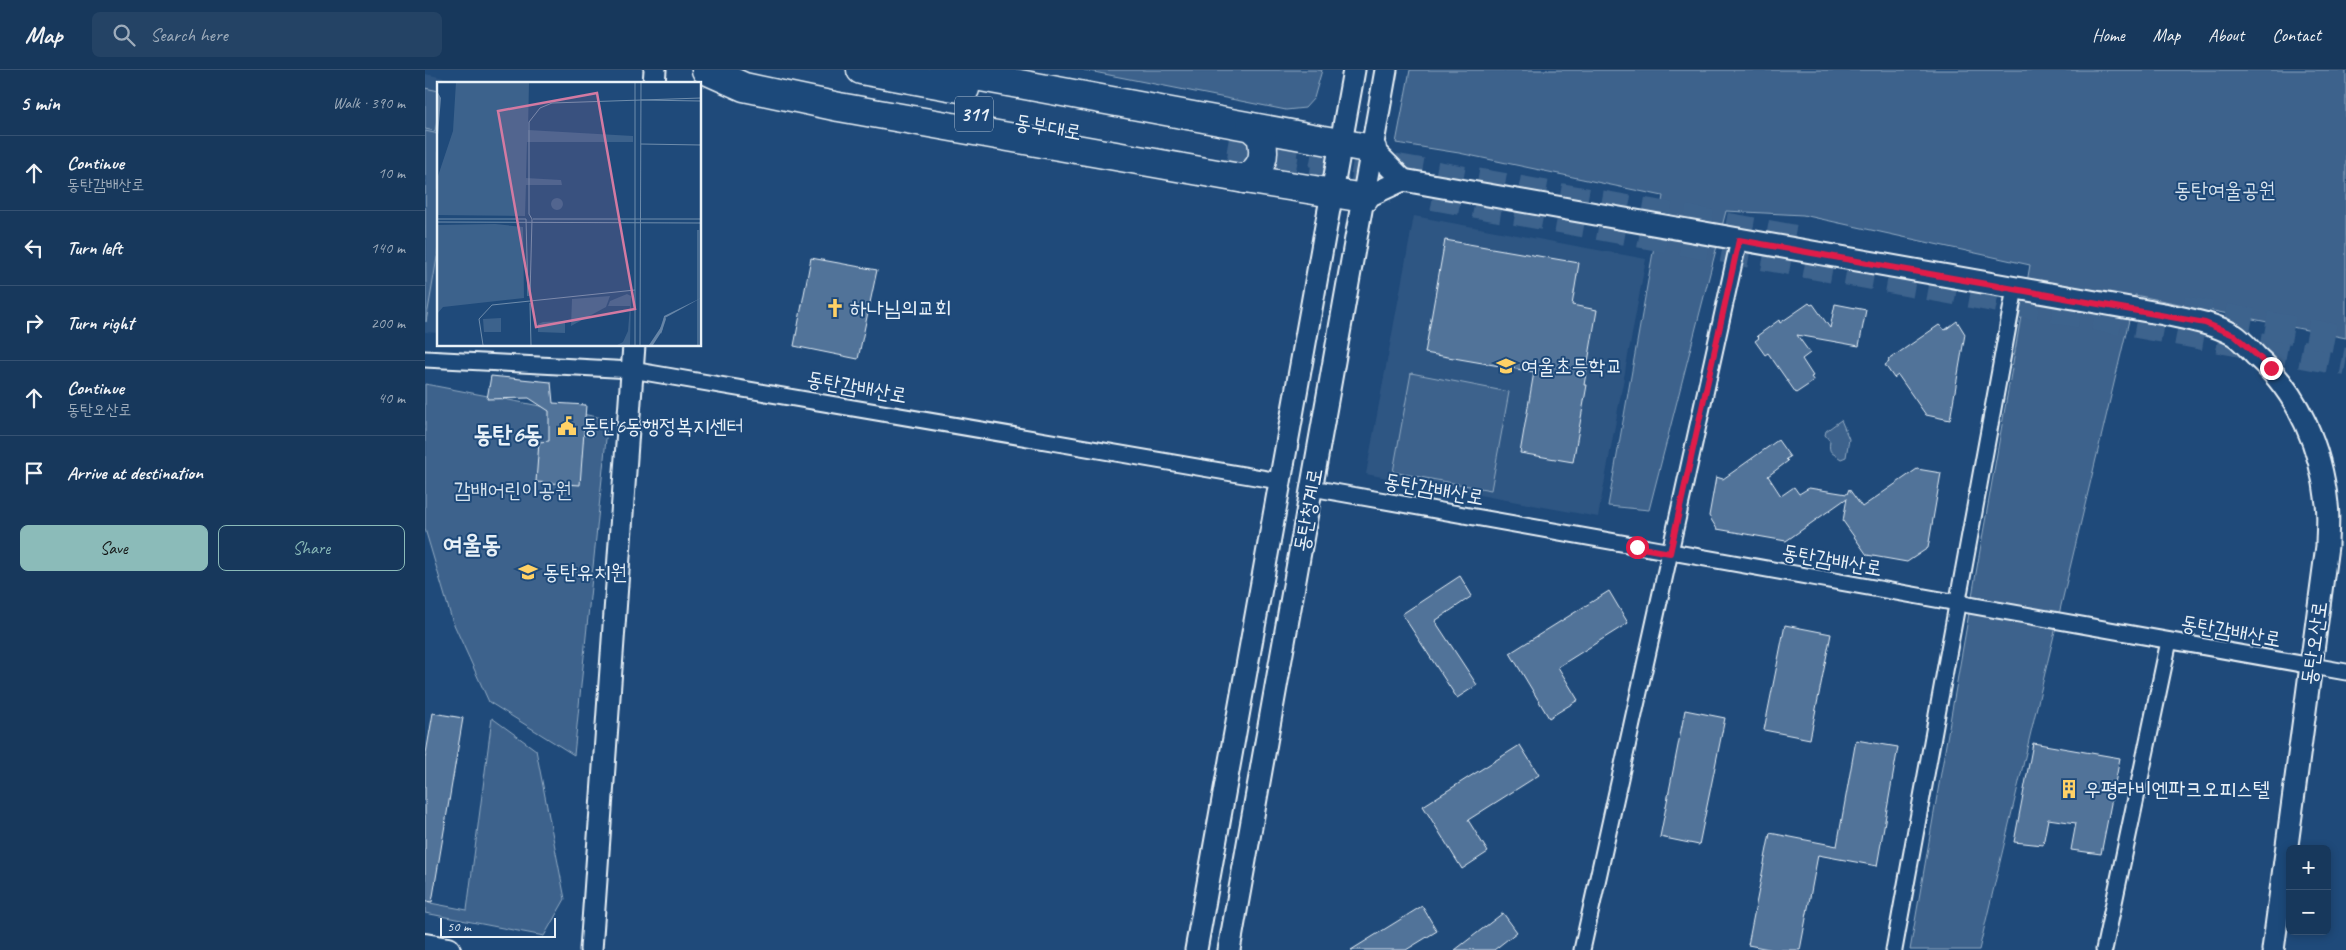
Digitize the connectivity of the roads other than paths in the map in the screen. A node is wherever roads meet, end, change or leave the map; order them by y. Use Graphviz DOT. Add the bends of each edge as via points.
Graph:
graph roads {
  1 [pos="705,70"];
  2 [pos="720,70"];
  3 [pos="861,70"];
  4 [pos="943,70"];
  5 [pos="1354,70"];
  6 [pos="1386,70"];
  7 [pos="1236,141"];
  8 [pos="1340,144"];
  9 [pos="1372,149"];
  10 [pos="1245,179"];
  11 [pos="1403,180"];
  12 [pos="1331,192"];
  13 [pos="1364,198"];
  14 [pos="1739,240"];
  15 [pos="2015,288"];
  16 [pos="634,346"];
  17 [pos="425,359"];
  18 [pos="632,370"];
  19 [pos="1279,480"];
  20 [pos="1312,488"];
  21 [pos="1670,553"];
  22 [pos="1957,604"];
  23 [pos="2169,641"];
  24 [pos="2311,666"];
  25 [pos="2346,672"];
  26 [pos="425,946"];
  27 [pos="448,950"];
  28 [pos="591,950"];
  29 [pos="1195,950"];
  30 [pos="1229,950"];
  31 [pos="1582,950"];
  32 [pos="1894,950"];
  33 [pos="2104,950"];
  34 [pos="2273,950"];
  1 -- 10 [label="highway" via="744,87 801,99"];
  2 -- 7 [label="highway, 동부대로 / 311"];
  3 -- 7 [label="highway, 동부대로 / 311"];
  4 -- 7 [label="highway"];
  5 -- 8 [label="street"];
  6 -- 9 [label="street, 동탄청계로"];
  7 -- 8 [label="highway"];
  7 -- 10 [label="highway" via="1261,136 1263,159 1259,168"];
  8 -- 9 [label="highway"];
  8 -- 12 [label="street"];
  9 -- 11 [label="street"];
  9 -- 13 [label="street, 동탄청계로"];
  10 -- 12 [label="highway"];
  11 -- 13 [label="street"];
  11 -- 14 [label="street, 동탄오산로"];
  12 -- 13 [label="highway"];
  12 -- 19 [label="street"];
  13 -- 20 [label="street, 동탄청계로"];
  14 -- 15 [label="street, 동탄오산로"];
  14 -- 21 [label="street"];
  15 -- 22 [label="street"];
  15 -- 24 [label="street, 동탄오산로" via="2205,323 2234,335 2271,368 2296,404 2311,434 2328,506 2327,546"];
  16 -- 18 [label="street"];
  17 -- 18 [label="street, 동탄감배산로"];
  18 -- 19 [label="street, 동탄감배산로"];
  18 -- 28 [label="street"];
  19 -- 29 [label="street"];
  20 -- 21 [label="street, 동탄감배산로"];
  20 -- 30 [label="street, 동탄청계로"];
  21 -- 22 [label="street, 동탄감배산로"];
  21 -- 31 [label="street"];
  22 -- 23 [label="street, 동탄감배산로"];
  22 -- 32 [label="street"];
  23 -- 24 [label="street, 동탄감배산로"];
  23 -- 33 [label="street"];
  24 -- 25 [label="street, 동탄감배산로"];
  24 -- 34 [label="street, 동탄오산로"];
  26 -- 27 [label="main road"];
}
